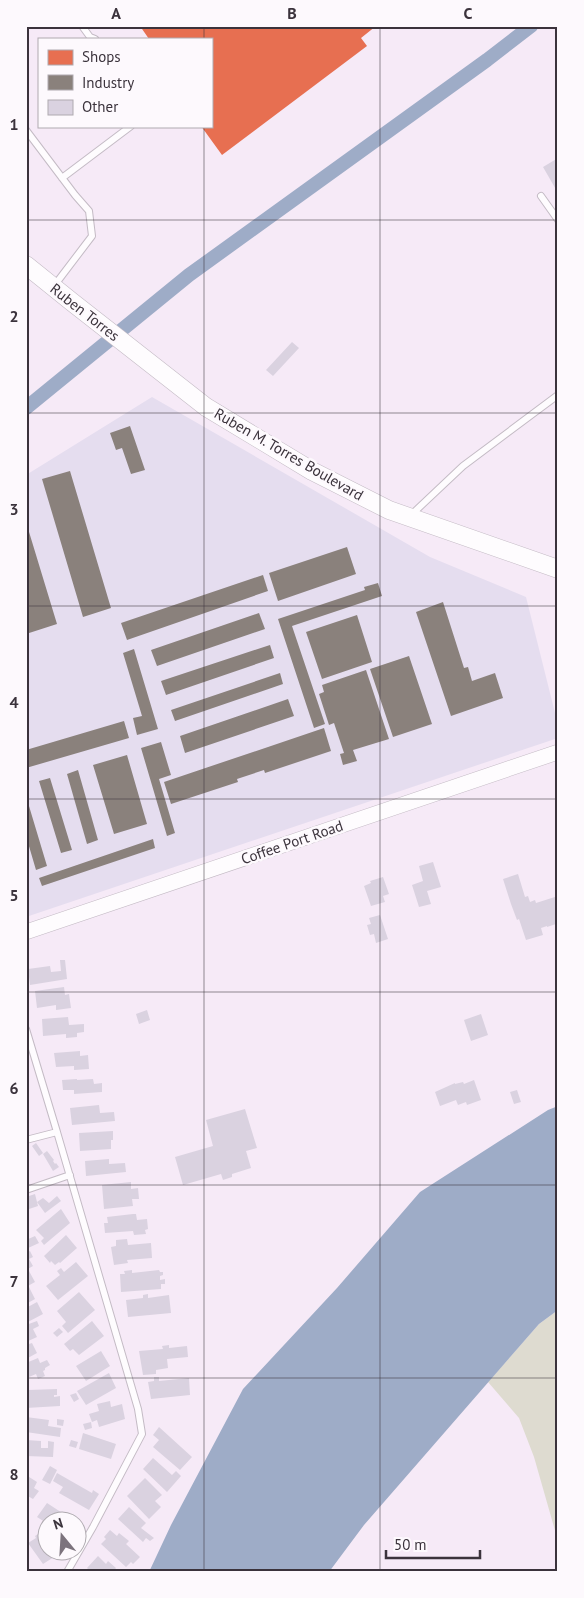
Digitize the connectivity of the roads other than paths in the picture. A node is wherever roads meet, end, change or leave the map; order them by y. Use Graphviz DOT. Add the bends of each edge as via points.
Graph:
graph roads {
  1 [pos="82,26"];
  2 [pos="92,38"];
  3 [pos="128,128"];
  4 [pos="26,130"];
  5 [pos="62,178"];
  6 [pos="541,196"];
  7 [pos="558,220"];
  8 [pos="26,265"];
  9 [pos="53,287"];
  10 [pos="145,359"];
  11 [pos="558,395"];
  12 [pos="409,517"];
  13 [pos="558,570"];
  14 [pos="558,752"];
  15 [pos="26,932"];
  16 [pos="26,1029"];
  17 [pos="57,1132"];
  18 [pos="26,1140"];
  19 [pos="70,1175"];
  20 [pos="26,1190"];
  21 [pos="67,1572"];
  1 -- 2 [label="lane"];
  3 -- 5 [label="lane"];
  4 -- 5 [label="lane"];
  5 -- 9 [label="lane" via="88,211 92,236"];
  6 -- 7 [label="lane"];
  8 -- 9 [label="main road, Ruben Torres"];
  9 -- 10 [label="main road, Ruben Torres"];
  10 -- 12 [label="main road, Ruben M. Torres Boulevard" via="206,407 276,450 389,510"];
  11 -- 12 [label="lane" via="463,466"];
  12 -- 13 [label="main road, Ruben M. Torres Boulevard"];
  14 -- 15 [label="street, Coffee Port Road"];
  16 -- 17 [label="lane"];
  17 -- 18 [label="lane"];
  17 -- 19 [label="lane"];
  19 -- 20 [label="lane"];
  19 -- 21 [label="lane" via="138,1409 142,1434"];
}
